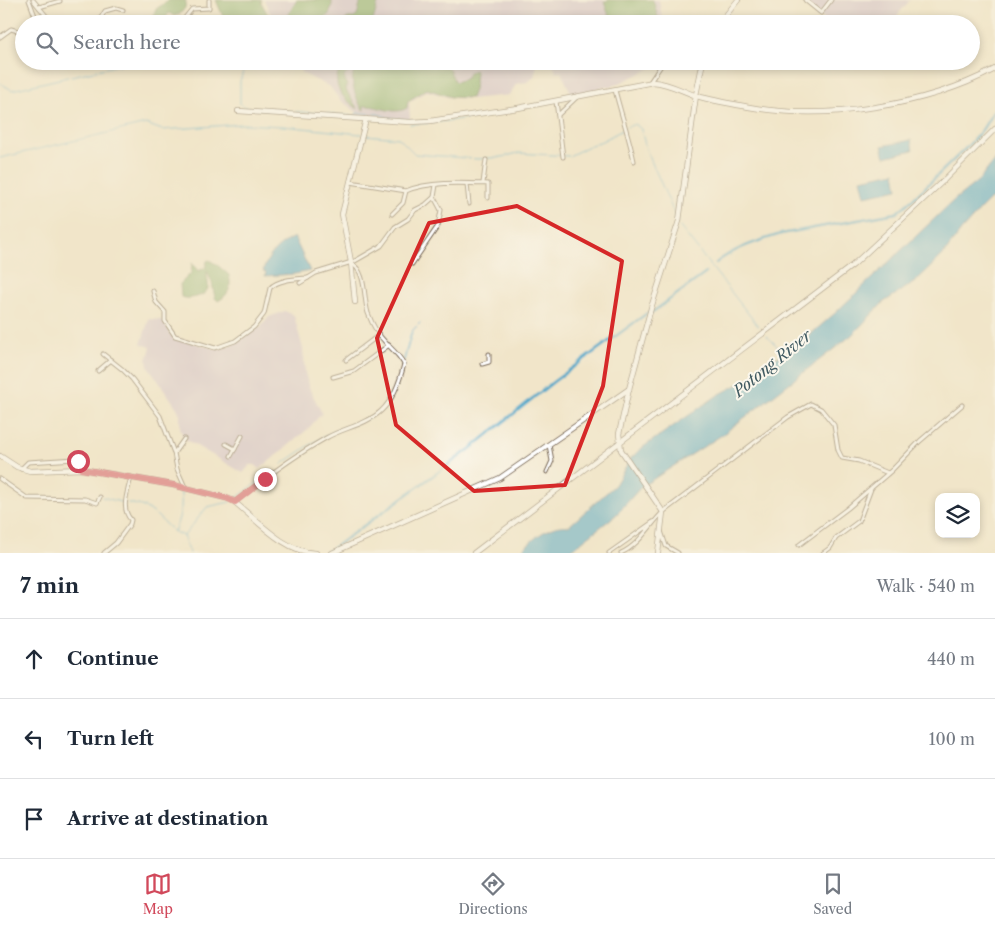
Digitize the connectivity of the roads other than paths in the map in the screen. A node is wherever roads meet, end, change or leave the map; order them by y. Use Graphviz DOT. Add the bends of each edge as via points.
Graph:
graph roads {
  1 [pos="29,0"];
  2 [pos="33,0"];
  3 [pos="209,0"];
  4 [pos="738,0"];
  5 [pos="805,0"];
  6 [pos="832,0"];
  7 [pos="60,1"];
  8 [pos="39,7"];
  9 [pos="123,10"];
  10 [pos="35,15"];
  11 [pos="46,15"];
  12 [pos="103,15"];
  13 [pos="187,15"];
  14 [pos="726,15"];
  15 [pos="15,30"];
  16 [pos="0,37"];
  17 [pos="995,69"];
  18 [pos="658,70"];
  19 [pos="701,70"];
  20 [pos="650,82"];
  21 [pos="615,90"];
  22 [pos="696,95"];
  23 [pos="576,98"];
  24 [pos="556,101"];
  25 [pos="238,111"];
  26 [pos="558,116"];
  27 [pos="366,118"];
  28 [pos="995,129"];
  29 [pos="563,156"];
  30 [pos="486,160"];
  31 [pos="634,161"];
  32 [pos="350,182"];
  33 [pos="467,184"];
  34 [pos="483,184"];
  35 [pos="436,185"];
  36 [pos="406,191"];
  37 [pos="434,197"];
  38 [pos="488,198"];
  39 [pos="469,204"];
  40 [pos="392,214"];
  41 [pos="351,262"];
  42 [pos="412,264"];
  43 [pos="308,278"];
  44 [pos="300,284"];
  45 [pos="153,291"];
  46 [pos="355,302"];
  47 [pos="379,335"];
  48 [pos="389,345"];
  49 [pos="103,354"];
  50 [pos="489,354"];
  51 [pos="111,360"];
  52 [pos="346,360"];
  53 [pos="482,364"];
  54 [pos="98,371"];
  55 [pos="333,377"];
  56 [pos="629,389"];
  57 [pos="962,405"];
  58 [pos="242,436"];
  59 [pos="184,438"];
  60 [pos="619,443"];
  61 [pos="226,444"];
  62 [pos="549,445"];
  63 [pos="235,449"];
  64 [pos="174,453"];
  65 [pos="0,456"];
  66 [pos="230,456"];
  67 [pos="21,469"];
  68 [pos="81,469"];
  69 [pos="547,472"];
  70 [pos="888,473"];
  71 [pos="131,477"];
  72 [pos="0,479"];
  73 [pos="185,488"];
  74 [pos="871,488"];
  75 [pos="100,497"];
  76 [pos="233,501"];
  77 [pos="663,512"];
  78 [pos="654,522"];
  79 [pos="661,531"];
  80 [pos="800,545"];
  81 [pos="104,553"];
  82 [pos="316,553"];
  83 [pos="332,553"];
  84 [pos="474,553"];
  85 [pos="609,553"];
  86 [pos="621,553"];
  87 [pos="658,553"];
  88 [pos="678,553"];
  89 [pos="823,553"];
  1 -- 10 [label="street"];
  2 -- 8 [label="street"];
  3 -- 13 [label="street" via="209,8 192,9"];
  4 -- 14 [label="main road"];
  5 -- 6 [label="street" via="821,13"];
  7 -- 8 [label="street"];
  8 -- 11 [label="street"];
  9 -- 12 [label="street" via="116,8"];
  15 -- 16 [label="street" via="11,29"];
  17 -- 22 [label="main road" via="919,99 845,110 769,110"];
  18 -- 20 [label="street"];
  19 -- 22 [label="main road"];
  20 -- 21 [label="main road"];
  20 -- 22 [label="main road" via="663,82"];
  21 -- 23 [label="main road"];
  21 -- 31 [label="street"];
  22 -- 56 [label="main road" via="679,221"];
  23 -- 24 [label="main road"];
  23 -- 26 [label="street"];
  24 -- 26 [label="street"];
  24 -- 27 [label="main road" via="430,121"];
  25 -- 27 [label="main road"];
  26 -- 29 [label="street"];
  27 -- 32 [label="main road"];
  28 -- 60 [label="main road" via="853,265"];
  30 -- 34 [label="street"];
  32 -- 36 [label="street"];
  32 -- 41 [label="main road" via="342,214"];
  33 -- 34 [label="street"];
  33 -- 35 [label="street"];
  33 -- 39 [label="street"];
  34 -- 38 [label="street" via="488,184"];
  35 -- 36 [label="street"];
  35 -- 37 [label="street"];
  36 -- 40 [label="street" via="403,203"];
  37 -- 41 [label="street" via="395,227 381,246"];
  37 -- 42 [label="street" via="442,210 438,226"];
  41 -- 43 [label="street"];
  41 -- 46 [label="main road"];
  41 -- 47 [label="street" via="361,273 368,311"];
  43 -- 44 [label="street"];
  43 -- 45 [label="street" via="273,285 264,314 254,327 215,348 175,336"];
  47 -- 48 [label="street"];
  47 -- 52 [label="street"];
  48 -- 55 [label="street" via="352,372"];
  48 -- 76 [label="street" via="404,366 392,396 381,411 326,437"];
  49 -- 51 [label="street"];
  50 -- 53 [label="street" via="489,362"];
  51 -- 54 [label="street"];
  51 -- 64 [label="street" via="151,402"];
  56 -- 60 [label="main road"];
  56 -- 62 [label="main road"];
  57 -- 70 [label="street"];
  58 -- 63 [label="street"];
  59 -- 64 [label="street"];
  60 -- 77 [label="main road" via="620,450"];
  60 -- 84 [label="main road"];
  61 -- 63 [label="street"];
  62 -- 69 [label="street" via="552,460"];
  62 -- 83 [label="main road" via="500,478"];
  63 -- 66 [label="street"];
  64 -- 73 [label="street"];
  65 -- 67 [label="main road"];
  67 -- 68 [label="main road"];
  67 -- 68 [label="street" via="28,462 75,459"];
  68 -- 71 [label="main road"];
  70 -- 74 [label="street"];
  70 -- 77 [label="street" via="842,458 834,426 821,409 812,404 788,417"];
  71 -- 73 [label="main road"];
  71 -- 81 [label="street" via="124,508 130,524"];
  72 -- 75 [label="street" via="27,498 85,499 97,503"];
  73 -- 76 [label="main road"];
  74 -- 80 [label="street"];
  74 -- 89 [label="street" via="859,521 836,538"];
  76 -- 82 [label="main road" via="289,545"];
  77 -- 78 [label="street"];
  77 -- 79 [label="main road"];
  78 -- 85 [label="street"];
  78 -- 86 [label="street"];
  79 -- 87 [label="main road"];
  79 -- 88 [label="street" via="666,546"];
}
